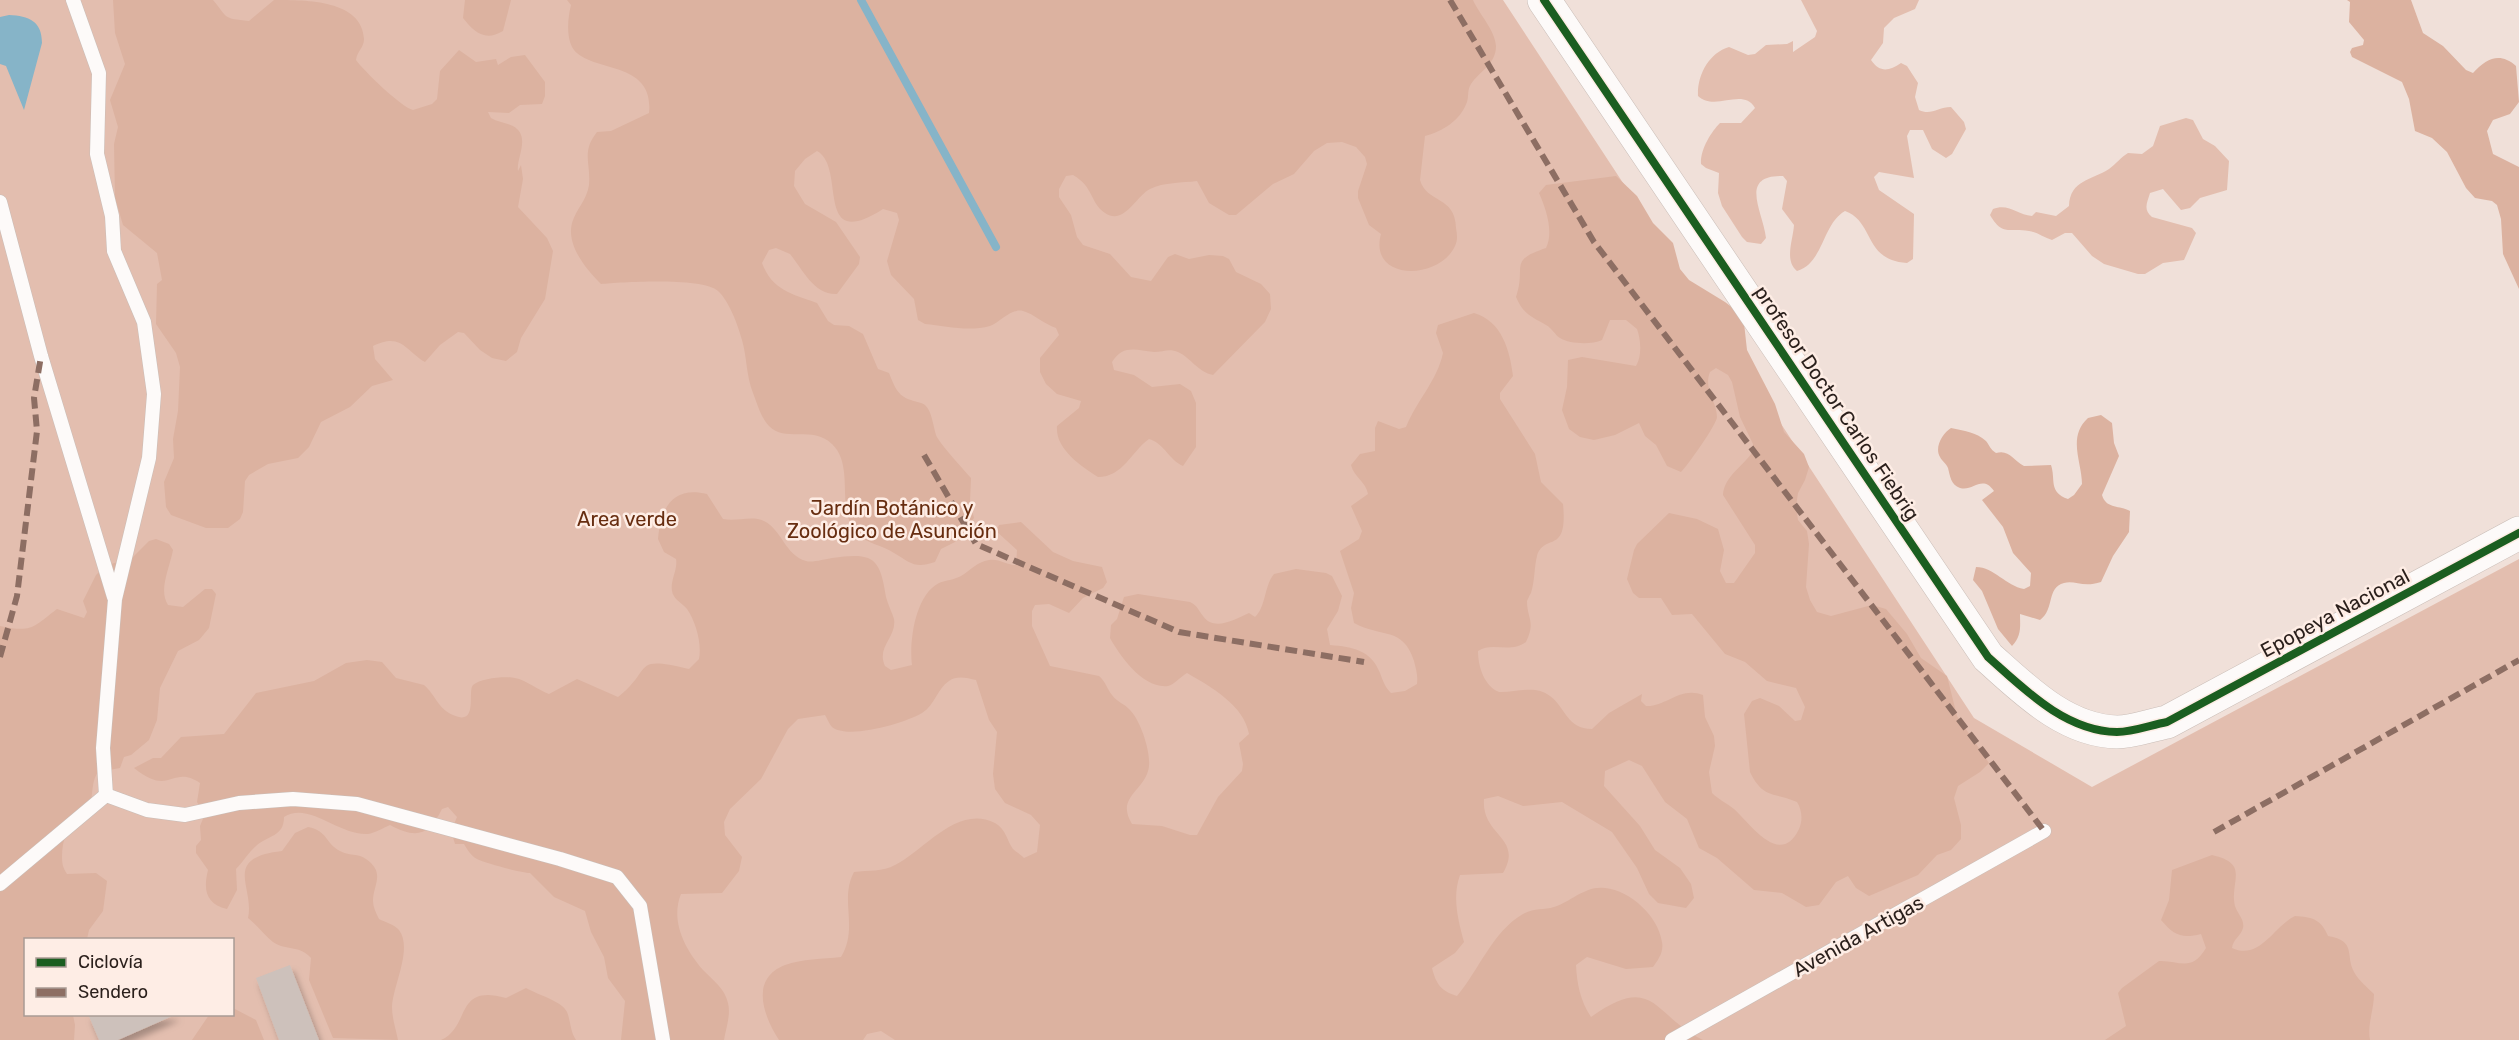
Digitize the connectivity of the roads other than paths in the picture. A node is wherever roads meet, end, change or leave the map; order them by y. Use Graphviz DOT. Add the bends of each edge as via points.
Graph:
graph roads {
  1 [pos="73,0"];
  2 [pos="1544,0"];
  3 [pos="0,202"];
  4 [pos="2519,533"];
  5 [pos="115,599"];
  6 [pos="2167,723"];
  7 [pos="105,795"];
  8 [pos="2044,831"];
  9 [pos="0,884"];
  10 [pos="663,1040"];
  11 [pos="1672,1040"];
  1 -- 5 [label="lane" via="99,73 98,154 114,252 144,321 154,393 149,458"];
  2 -- 6 [label="street, profesor Doctor Carlos Fiebrig" via="1988,657 2030,695 2071,722 2117,732"];
  3 -- 5 [label="lane" via="41,356"];
  4 -- 6 [label="street, Epopeya Nacional"];
  5 -- 7 [label="lane" via="103,748"];
  7 -- 9 [label="lane"];
  7 -- 10 [label="lane" via="147,810 186,815 239,803 293,799 357,804 617,877 640,906"];
  8 -- 11 [label="lane, Avenida Artigas"];
}
